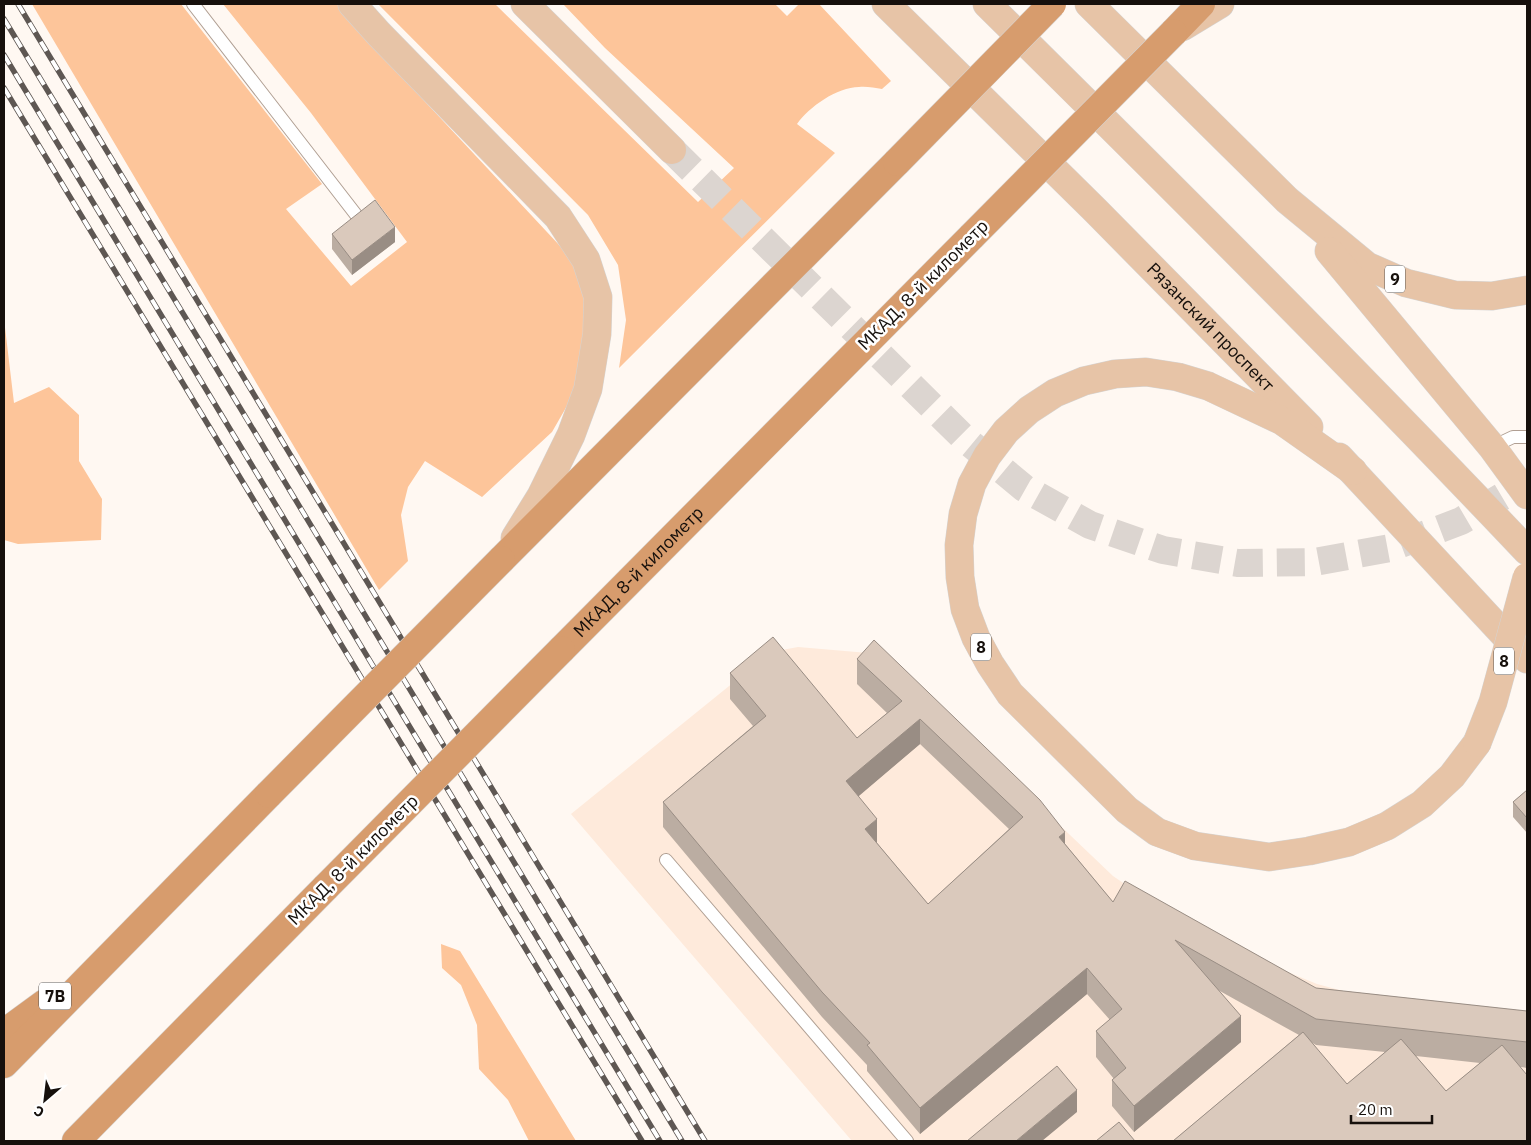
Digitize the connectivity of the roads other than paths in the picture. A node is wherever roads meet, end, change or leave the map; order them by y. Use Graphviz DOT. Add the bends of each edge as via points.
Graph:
graph roads {
  1 [pos="193,4"];
  2 [pos="352,4"];
  3 [pos="524,4"];
  4 [pos="886,4"];
  5 [pos="987,4"];
  6 [pos="1052,4"];
  7 [pos="1089,4"];
  8 [pos="1201,4"];
  9 [pos="1220,4"];
  10 [pos="1173,32"];
  11 [pos="672,150"];
  12 [pos="1287,200"];
  13 [pos="357,216"];
  14 [pos="1527,290"];
  15 [pos="1527,437"];
  16 [pos="1492,447"];
  17 [pos="1352,471"];
  18 [pos="1527,495"];
  19 [pos="1527,551"];
  20 [pos="501,560"];
  21 [pos="1527,577"];
  22 [pos="1527,659"];
  23 [pos="666,860"];
  24 [pos="105,960"];
  25 [pos="4,1033"];
  26 [pos="4,1064"];
  27 [pos="76,1141"];
  28 [pos="907,1141"];
  1 -- 13 [label="lane"];
  2 -- 20 [label="main road" via="558,217 586,260 598,297 597,334 588,390 571,435 541,496"];
  3 -- 11 [label="main road"];
  4 -- 17 [label="main road, Рязанский проспект"];
  5 -- 19 [label="main road" via="1206,222"];
  6 -- 20 [label="highway, bridge"];
  7 -- 12 [label="main road"];
  8 -- 10 [label="highway, МКАД, 8-й километр"];
  9 -- 10 [label="main road"];
  10 -- 27 [label="highway, МКАД, 8-й километр, bridge"];
  12 -- 14 [label="main road, 9" via="1367,266 1406,283 1454,295 1492,296"];
  12 -- 16 [label="main road"];
  15 -- 16 [label="lane" via="1513,436"];
  16 -- 18 [label="main road"];
  17 -- 21 [label="main road, 8, bridge" via="1282,421 1208,386 1178,377 1146,372 1115,374 1084,381 1055,393 1006,431 972,484 963,514 959,545 965,609 976,638 1010,694 1127,810 1157,832 1195,846 1269,857 1349,842 1387,826 1422,804 1452,776 1477,743 1493,702"];
  17 -- 22 [label="main road, Рязанский проспект"];
  20 -- 24 [label="highway, bridge"];
  23 -- 28 [label="lane"];
  24 -- 25 [label="highway, 7B"];
  24 -- 26 [label="highway"];
}
